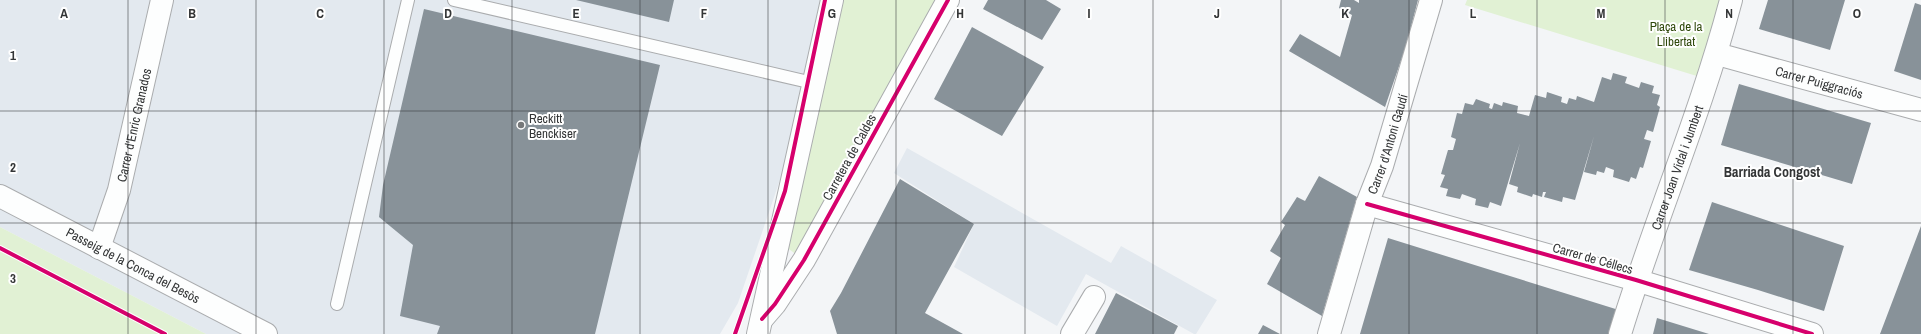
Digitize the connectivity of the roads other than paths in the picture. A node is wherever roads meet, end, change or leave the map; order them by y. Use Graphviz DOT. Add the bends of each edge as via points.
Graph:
graph roads {
  1 [pos="162,0"];
  2 [pos="408,0"];
  3 [pos="454,0"];
  4 [pos="832,0"];
  5 [pos="948,0"];
  6 [pos="1431,0"];
  7 [pos="1731,0"];
  8 [pos="1717,54"];
  9 [pos="813,83"];
  10 [pos="1921,110"];
  11 [pos="0,196"];
  12 [pos="1367,204"];
  13 [pos="99,248"];
  14 [pos="1636,280"];
  15 [pos="1094,297"];
  16 [pos="337,304"];
  17 [pos="760,326"];
  18 [pos="266,334"];
  19 [pos="1072,334"];
  20 [pos="1329,334"];
  21 [pos="1620,334"];
  22 [pos="1812,334"];
  1 -- 13 [label="street, Carrer d'Enric Granados" via="119,190"];
  2 -- 16 [label="lane"];
  3 -- 9 [label="lane"];
  4 -- 9 [label="street"];
  5 -- 17 [label="street, Carretera de Caldes" via="804,260"];
  6 -- 12 [label="street, Carrer d'Antoni Gaudí" via="1382,166"];
  7 -- 8 [label="street, Carrer Joan Vidal i Jumbert"];
  8 -- 10 [label="street, Carrer Puiggraciós"];
  8 -- 14 [label="street, Carrer Joan Vidal i Jumbert"];
  9 -- 17 [label="street"];
  11 -- 13 [label="street, Passeig de la Conca del Besòs"];
  12 -- 14 [label="street, Carrer de Céllecs"];
  12 -- 20 [label="street, Carrer d'Antoni Gaudí"];
  13 -- 18 [label="street, Passeig de la Conca del Besòs"];
  14 -- 21 [label="street, Carrer Joan Vidal i Jumbert"];
  14 -- 22 [label="street, Carrer de Céllecs"];
  15 -- 19 [label="street"];
}
